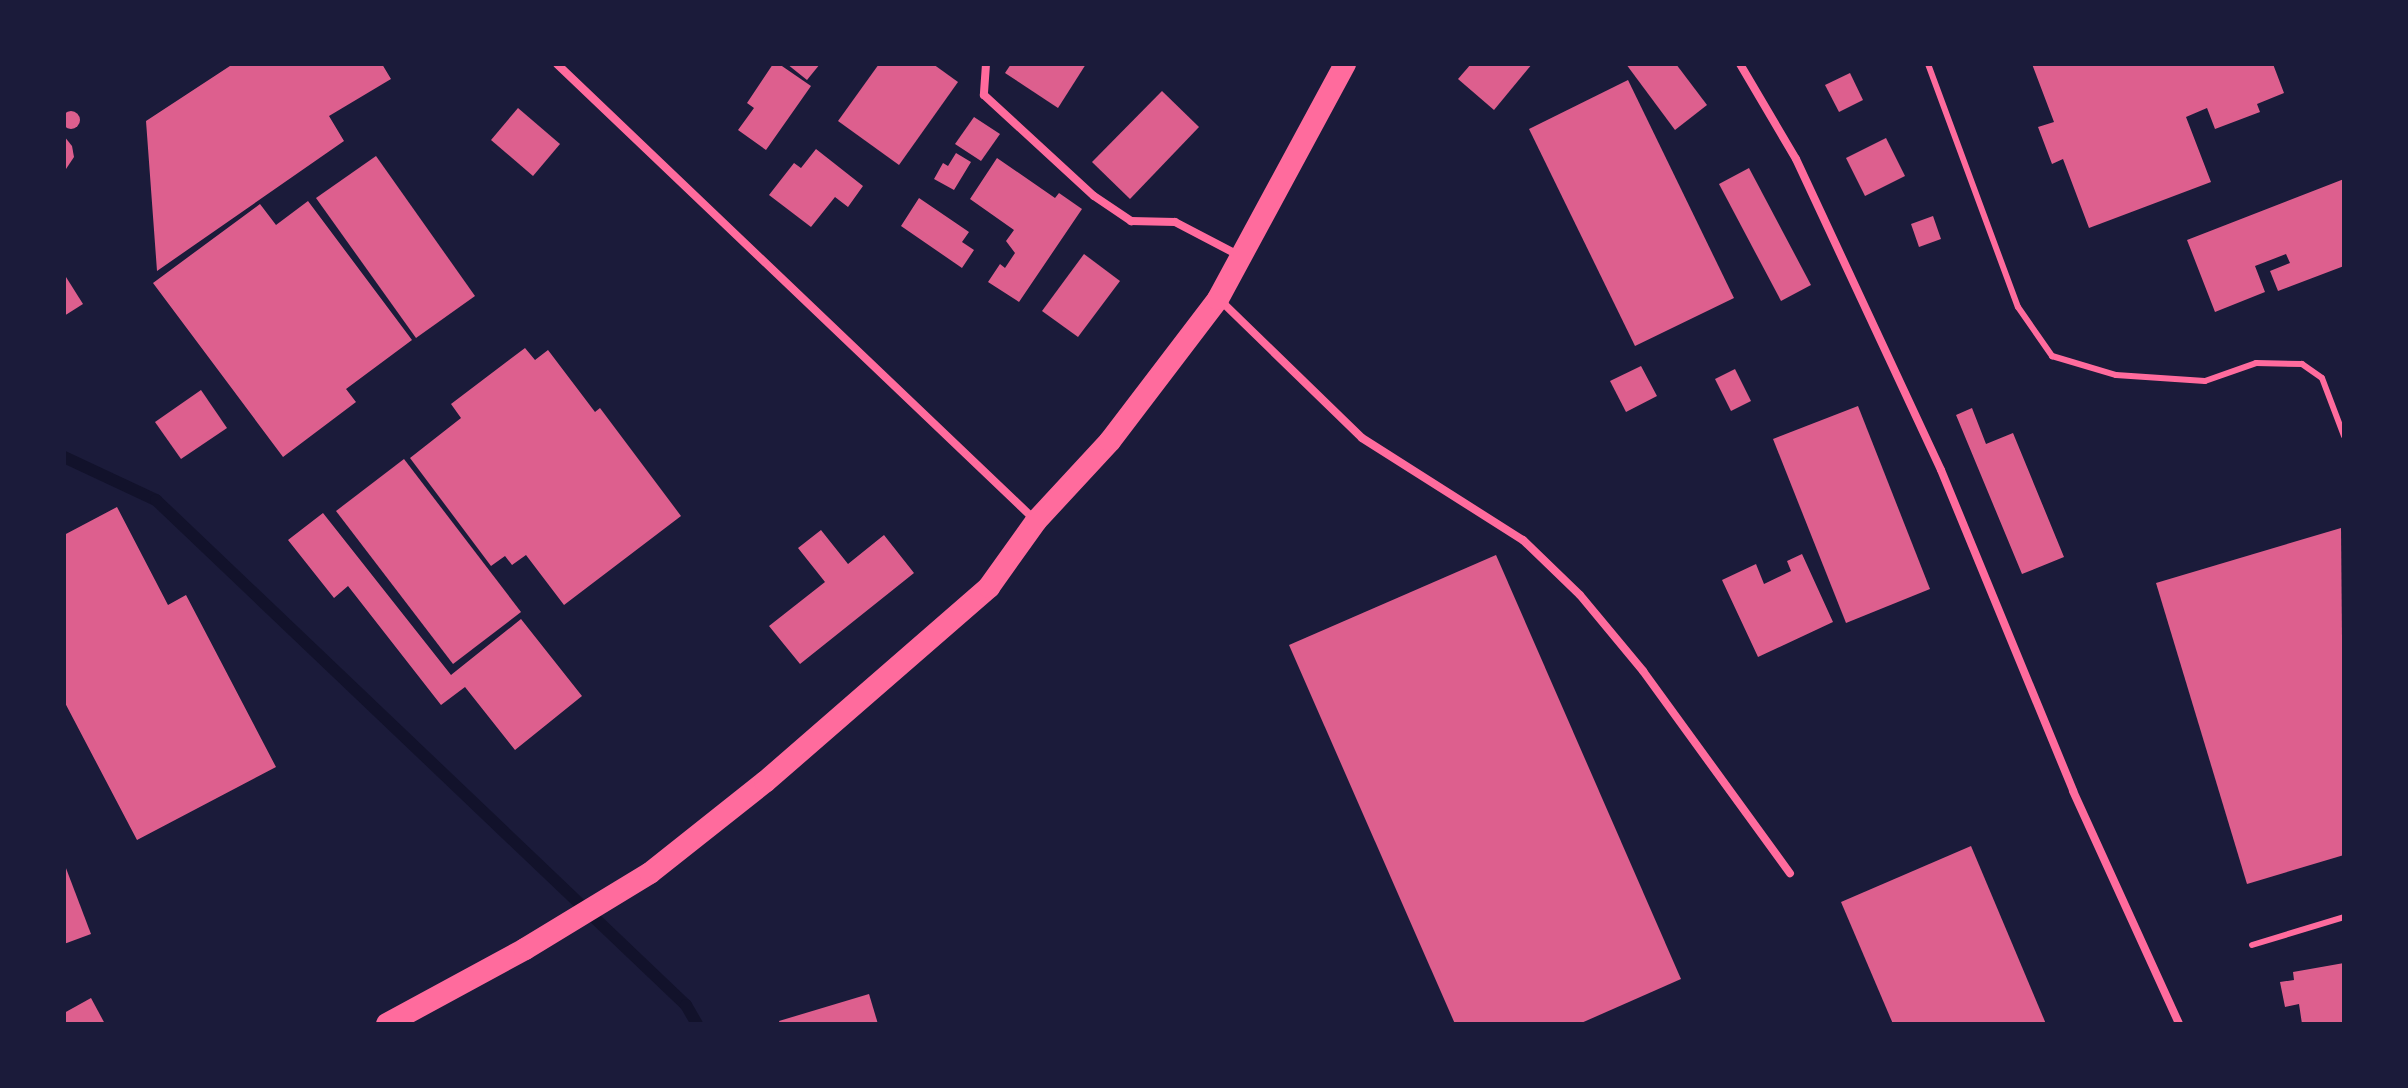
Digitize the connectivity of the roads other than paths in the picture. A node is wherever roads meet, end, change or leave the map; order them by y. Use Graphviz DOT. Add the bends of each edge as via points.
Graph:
graph roads {
  1 [pos="557,64"];
  2 [pos="986,64"];
  3 [pos="1345,64"];
  4 [pos="1740,64"];
  5 [pos="1928,64"];
  6 [pos="1240,257"];
  7 [pos="1218,299"];
  8 [pos="2344,436"];
  9 [pos="1036,521"];
  10 [pos="1790,873"];
  11 [pos="2344,917"];
  12 [pos="2252,945"];
  13 [pos="387,1024"];
  14 [pos="2179,1024"];
  1 -- 9 [label="street"];
  2 -- 6 [label="street" via="984,95 1094,196 1131,221 1175,222"];
  3 -- 6 [label="highway"];
  4 -- 14 [label="street" via="1796,159 1934,456 2073,791"];
  5 -- 8 [label="lane" via="2018,307 2052,356 2116,375 2205,381 2256,363 2302,364 2322,378"];
  6 -- 7 [label="highway"];
  7 -- 9 [label="highway" via="1110,441"];
  7 -- 10 [label="street" via="1362,438 1523,540 1580,595 1643,671"];
  9 -- 13 [label="highway" via="989,587 765,782 650,873"];
  11 -- 12 [label="lane"];
}
